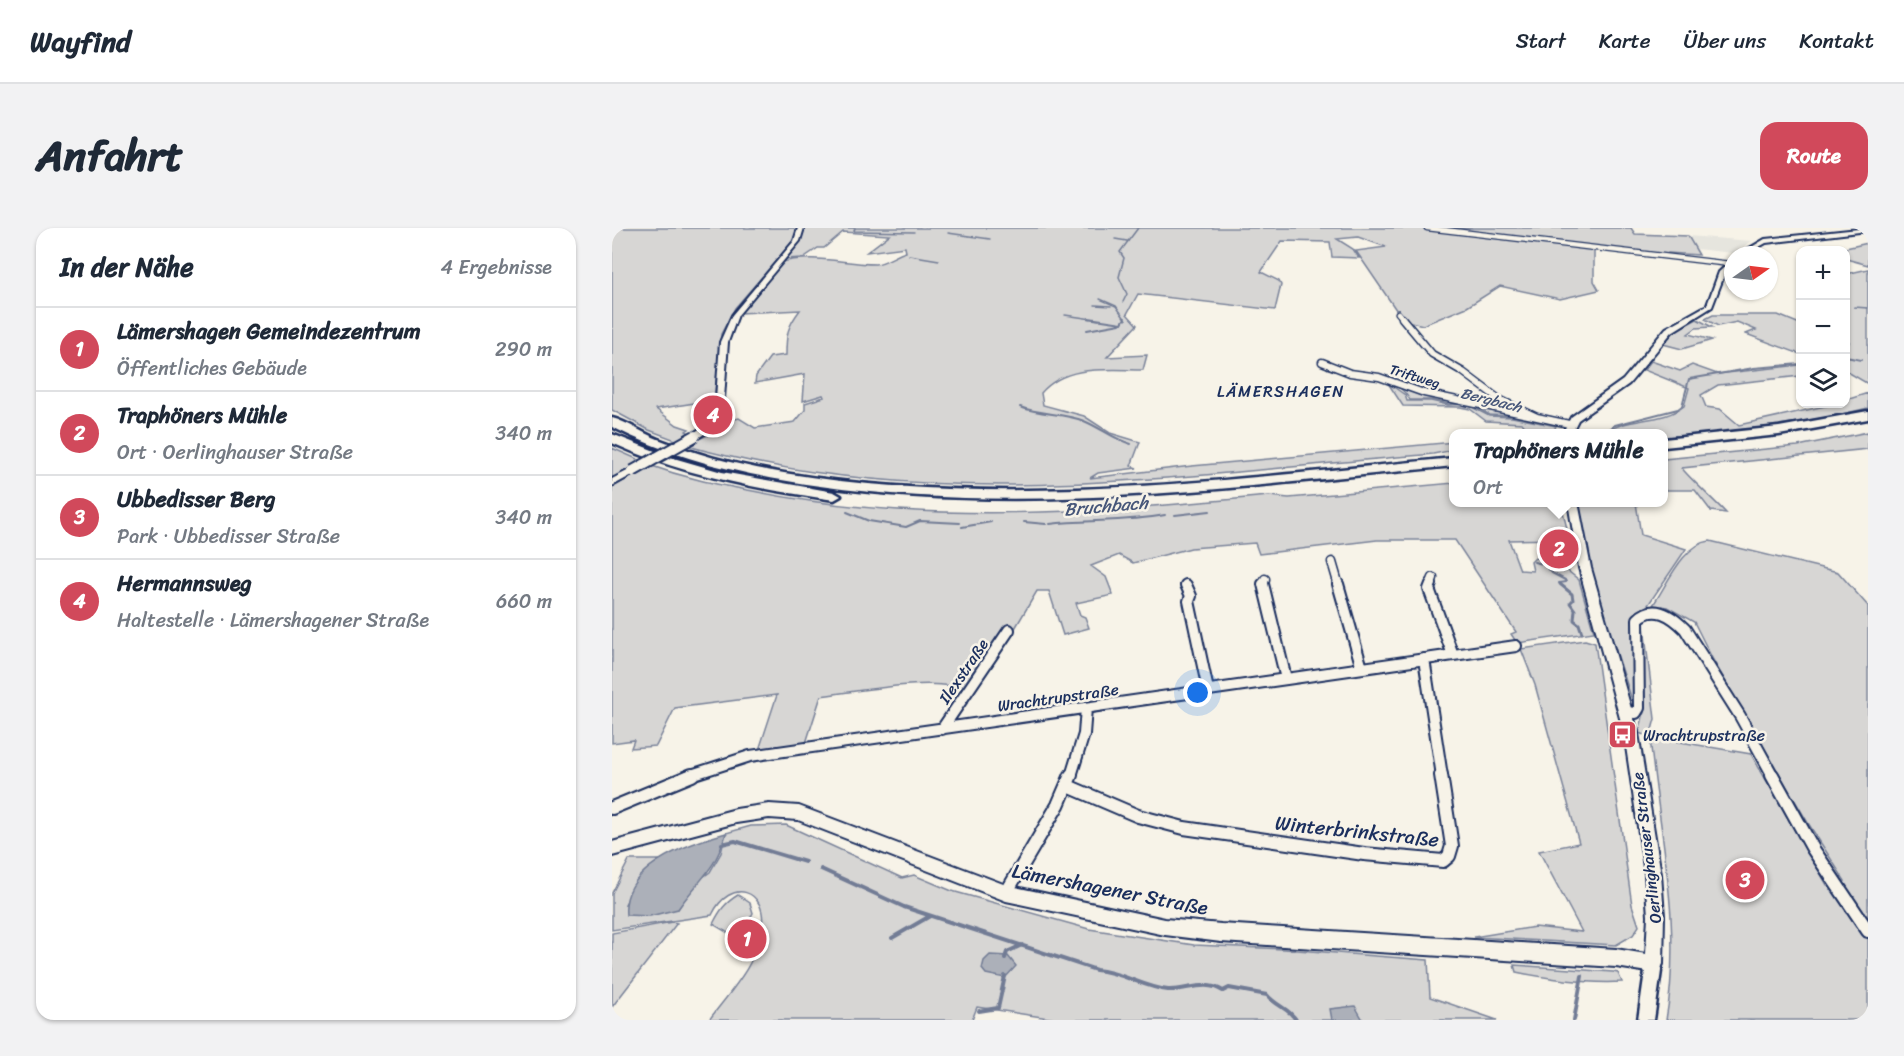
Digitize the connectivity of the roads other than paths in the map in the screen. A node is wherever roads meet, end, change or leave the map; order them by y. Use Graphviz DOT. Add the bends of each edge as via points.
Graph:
graph roads {
  1 [pos="801,228"];
  2 [pos="1427,228"];
  3 [pos="1868,230"];
  4 [pos="1756,246"];
  5 [pos="1724,261"];
  6 [pos="1724,271"];
  7 [pos="1398,313"];
  8 [pos="1322,362"];
  9 [pos="1868,415"];
  10 [pos="1537,417"];
  11 [pos="612,422"];
  12 [pos="1569,424"];
  13 [pos="1868,426"];
  14 [pos="1568,429"];
  15 [pos="612,438"];
  16 [pos="1668,443"];
  17 [pos="1668,453"];
  18 [pos="1449,462"];
  19 [pos="1449,472"];
  20 [pos="612,483"];
  21 [pos="1574,507"];
  22 [pos="1332,562"];
  23 [pos="1432,578"];
  24 [pos="1265,579"];
  25 [pos="1186,585"];
  26 [pos="1009,630"];
  27 [pos="1516,646"];
  28 [pos="1453,655"];
  29 [pos="1424,659"];
  30 [pos="1362,668"];
  31 [pos="1286,679"];
  32 [pos="1208,690"];
  33 [pos="1086,708"];
  34 [pos="1626,712"];
  35 [pos="942,729"];
  36 [pos="1068,786"];
  37 [pos="612,808"];
  38 [pos="612,849"];
  39 [pos="1006,892"];
  40 [pos="1868,931"];
  41 [pos="1654,964"];
  42 [pos="1646,1020"];
  1 -- 20 [label="main road, bridge" via="796,241 735,315 724,342 719,412 710,426"];
  2 -- 5 [label="street"];
  3 -- 4 [label="main road" via="1765,241"];
  6 -- 12 [label="main road" via="1710,306 1669,330 1626,382"];
  7 -- 10 [label="street, Triftweg" via="1432,354 1499,399"];
  8 -- 10 [label="street, Triftweg" via="1424,393"];
  9 -- 16 [label="highway" via="1779,431"];
  10 -- 12 [label="street, Triftweg"];
  11 -- 18 [label="highway" via="681,451 764,473 842,486 952,494 1109,491"];
  12 -- 14 [label="main road"];
  13 -- 17 [label="highway" via="1777,442"];
  15 -- 19 [label="highway" via="667,460 745,482 849,498 930,504 1124,501"];
  21 -- 34 [label="main road, Oerlinghauser Straße" via="1583,561"];
  22 -- 30 [label="street"];
  23 -- 28 [label="street" via="1429,589"];
  24 -- 31 [label="street" via="1263,585"];
  25 -- 32 [label="street" via="1195,596 1189,601"];
  26 -- 35 [label="street, Ilexstraße"];
  27 -- 28 [label="street, Wrachtrupstraße"];
  28 -- 29 [label="street, Wrachtrupstraße"];
  29 -- 30 [label="street, Wrachtrupstraße"];
  29 -- 36 [label="street, Winterbrinkstraße" via="1452,846 1443,861 1364,854 1184,828 1138,816"];
  30 -- 31 [label="street, Wrachtrupstraße"];
  31 -- 32 [label="street, Wrachtrupstraße"];
  32 -- 33 [label="street, Wrachtrupstraße"];
  33 -- 35 [label="street, Wrachtrupstraße"];
  33 -- 36 [label="street"];
  34 -- 40 [label="street" via="1636,713 1639,708 1638,619 1650,611 1665,614 1685,629 1740,716 1813,849"];
  34 -- 41 [label="main road, Oerlinghauser Straße" via="1653,874"];
  35 -- 37 [label="street, Wrachtrupstraße" via="732,760"];
  36 -- 39 [label="street"];
  38 -- 39 [label="main road, Lämershagener Straße" via="753,812 785,811 826,822 963,879"];
  39 -- 41 [label="main road, Lämershagener Straße" via="1095,913 1195,930 1616,958"];
  41 -- 42 [label="street, Oerlinghauser Straße"];
}
